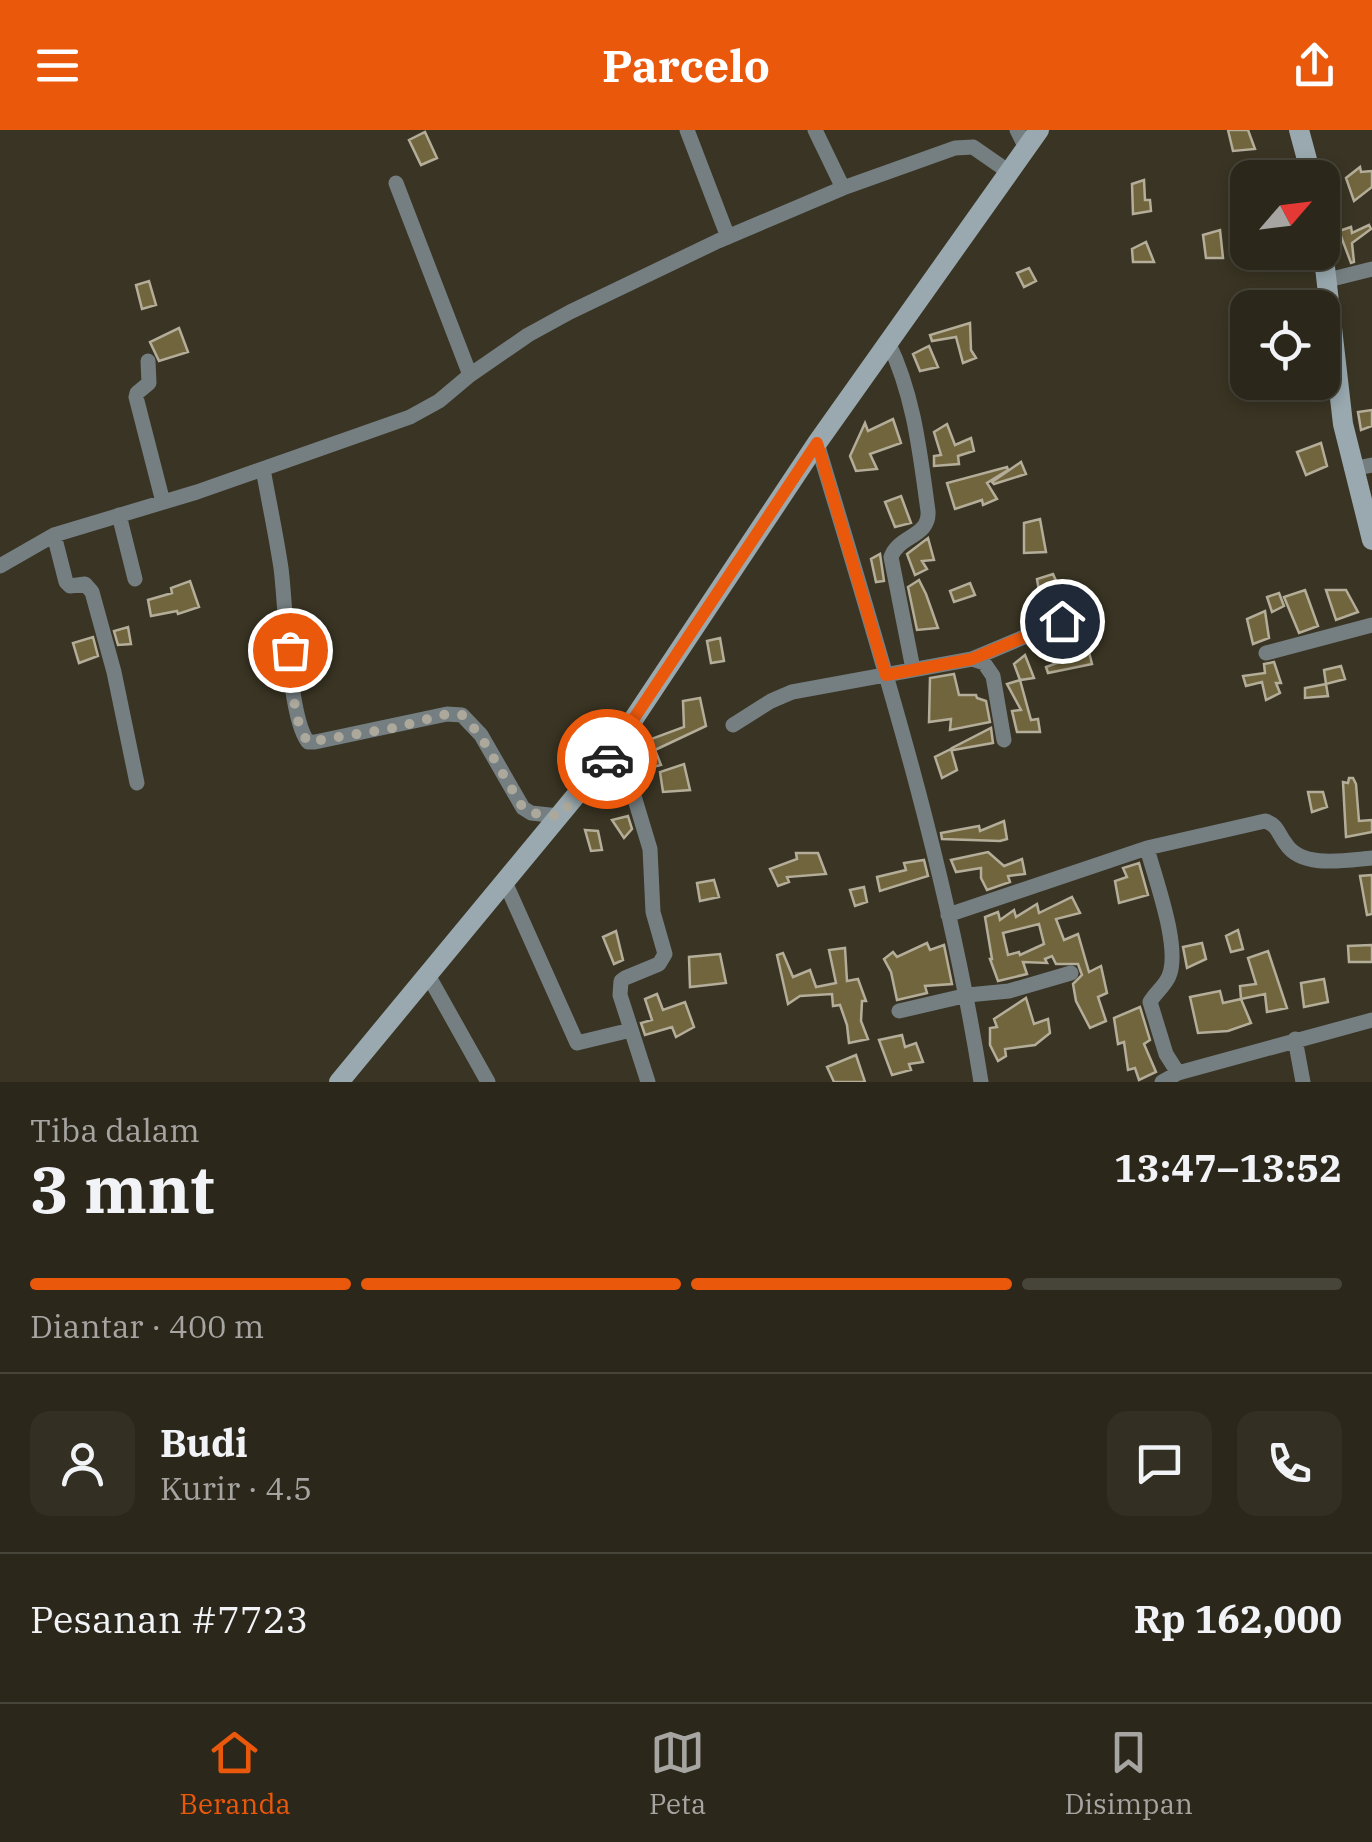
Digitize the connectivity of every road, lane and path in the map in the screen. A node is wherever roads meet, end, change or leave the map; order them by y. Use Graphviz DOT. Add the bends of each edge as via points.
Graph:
graph roads {
  1 [pos="687,130"];
  2 [pos="814,130"];
  3 [pos="1299,130"];
  4 [pos="1027,136"];
  5 [pos="1307,160"];
  6 [pos="1009,172"];
  7 [pos="396,183"];
  8 [pos="843,188"];
  9 [pos="728,237"];
  10 [pos="1372,269"];
  11 [pos="1326,270"];
  12 [pos="1328,280"];
  13 [pos="888,342"];
  14 [pos="148,361"];
  15 [pos="470,375"];
  16 [pos="817,443"];
  17 [pos="1362,467"];
  18 [pos="263,469"];
  19 [pos="163,502"];
  20 [pos="119,515"];
  21 [pos="54,535"];
  22 [pos="1372,540"];
  23 [pos="0,566"];
  24 [pos="135,579"];
  25 [pos="1062,621"];
  26 [pos="1372,625"];
  27 [pos="1266,653"];
  28 [pos="972,659"];
  29 [pos="912,669"];
  30 [pos="886,675"];
  31 [pos="733,725"];
  32 [pos="1004,740"];
  33 [pos="618,744"];
  34 [pos="137,783"];
  35 [pos="560,816"];
  36 [pos="1147,848"];
  37 [pos="1372,858"];
  38 [pos="504,882"];
  39 [pos="948,914"];
  40 [pos="1071,972"];
  41 [pos="428,974"];
  42 [pos="968,995"];
  43 [pos="899,1011"];
  44 [pos="1372,1020"];
  45 [pos="632,1030"];
  46 [pos="1295,1039"];
  47 [pos="1178,1073"];
  48 [pos="339,1082"];
  49 [pos="488,1082"];
  50 [pos="648,1082"];
  51 [pos="982,1082"];
  52 [pos="1162,1082"];
  53 [pos="1303,1082"];
  1 -- 9 [label="street"];
  2 -- 8 [label="street"];
  3 -- 5 [label="main road"];
  4 -- 6 [label="main road"];
  6 -- 8 [label="street" via="973,148 955,148"];
  6 -- 13 [label="main road"];
  7 -- 15 [label="street"];
  8 -- 9 [label="street"];
  9 -- 15 [label="street" via="570,312"];
  10 -- 12 [label="street"];
  11 -- 12 [label="main road"];
  12 -- 17 [label="main road" via="1343,424"];
  13 -- 16 [label="main road"];
  13 -- 29 [label="street" via="910,396 929,520 890,557"];
  14 -- 19 [label="street" via="149,383 136,397"];
  15 -- 18 [label="street" via="426,410"];
  16 -- 30 [label="street"];
  16 -- 33 [label="main road"];
  17 -- 22 [label="main road"];
  18 -- 19 [label="street"];
  18 -- 35 [label="street" via="304,738 315,742 462,715 523,808"];
  19 -- 20 [label="street"];
  20 -- 21 [label="street"];
  20 -- 24 [label="street"];
  21 -- 23 [label="street"];
  21 -- 34 [label="street" via="66,582 92,592"];
  25 -- 28 [label="street"];
  26 -- 27 [label="street"];
  28 -- 29 [label="street"];
  28 -- 32 [label="street" via="984,662 993,676"];
  29 -- 30 [label="street"];
  30 -- 31 [label="street" via="792,692"];
  30 -- 39 [label="street"];
  33 -- 35 [label="main road"];
  33 -- 45 [label="street" via="650,850 653,912 665,954 659,964 621,981"];
  35 -- 38 [label="main road"];
  36 -- 37 [label="street" via="1265,821 1308,860"];
  36 -- 39 [label="street"];
  36 -- 47 [label="street" via="1171,967 1150,1002"];
  38 -- 41 [label="main road"];
  38 -- 45 [label="street" via="577,1043"];
  39 -- 42 [label="street"];
  40 -- 42 [label="street" via="1009,991"];
  41 -- 48 [label="main road"];
  41 -- 49 [label="street"];
  42 -- 43 [label="street"];
  42 -- 51 [label="street"];
  44 -- 46 [label="street"];
  45 -- 50 [label="street"];
  46 -- 47 [label="street"];
  46 -- 53 [label="street"];
  47 -- 52 [label="street"];
}
